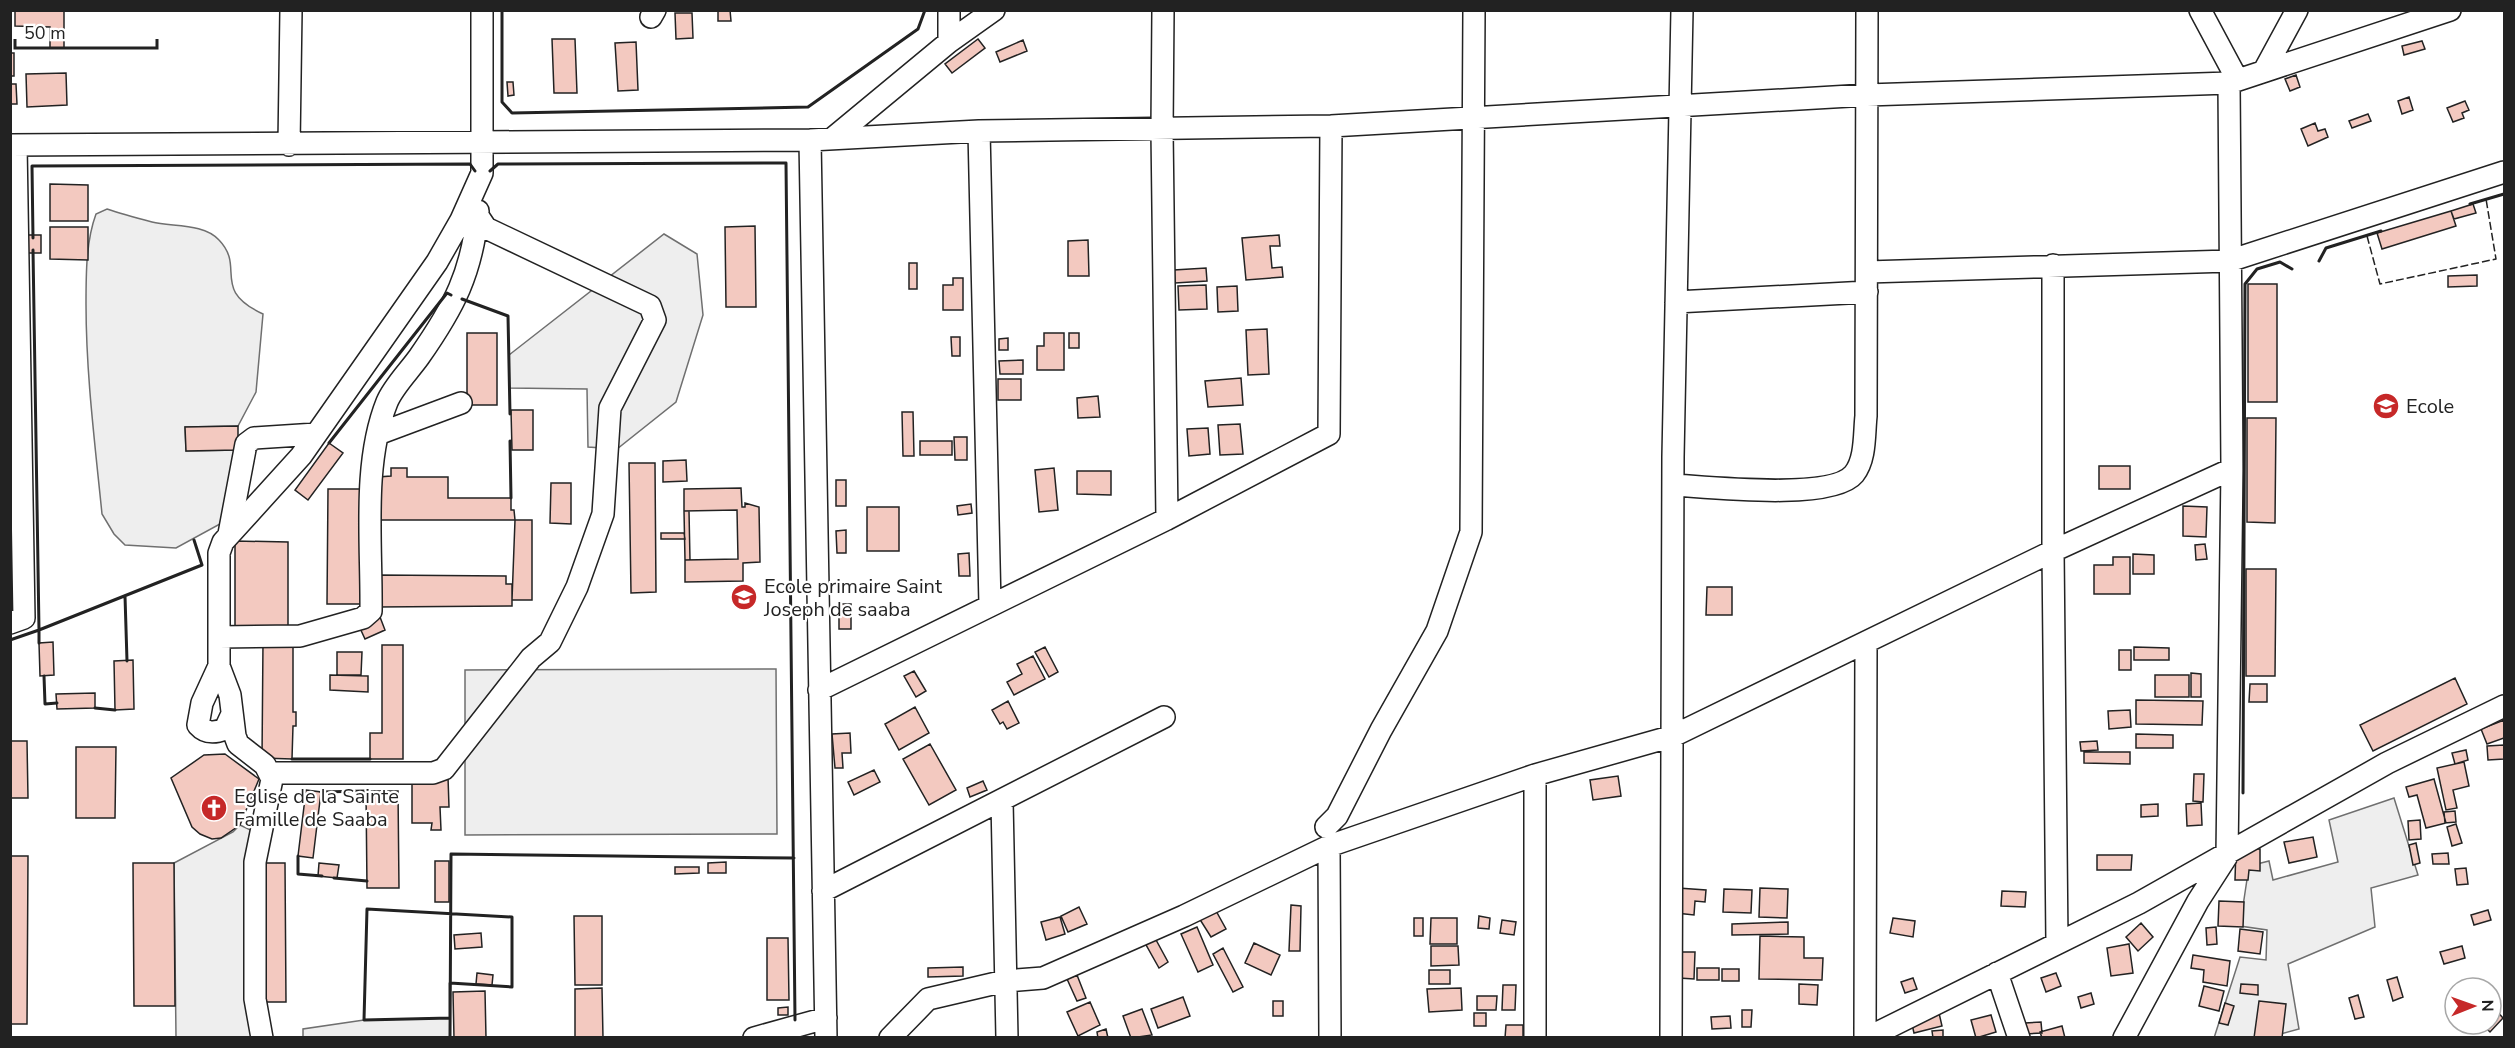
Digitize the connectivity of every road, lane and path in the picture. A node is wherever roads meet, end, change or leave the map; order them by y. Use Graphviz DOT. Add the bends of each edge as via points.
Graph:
graph roads {
  1 [pos="291,10"];
  2 [pos="482,10"];
  3 [pos="949,10"];
  4 [pos="994,10"];
  5 [pos="1163,10"];
  6 [pos="1474,10"];
  7 [pos="1682,10"];
  8 [pos="1867,10"];
  9 [pos="2200,10"];
  10 [pos="2297,10"];
  11 [pos="2450,10"];
  12 [pos="949,42"];
  13 [pos="2265,69"];
  14 [pos="2233,81"];
  15 [pos="1867,95"];
  16 [pos="1681,108"];
  17 [pos="1473,117"];
  18 [pos="1331,126"];
  19 [pos="1162,130"];
  20 [pos="979,131"];
  21 [pos="833,138"];
  22 [pos="810,140"];
  23 [pos="482,142"];
  24 [pos="13,145"];
  25 [pos="290,145"];
  26 [pos="2505,172"];
  27 [pos="482,173"];
  28 [pos="478,216"];
  29 [pos="2229,261"];
  30 [pos="2053,265"];
  31 [pos="1867,282"];
  32 [pos="1676,302"];
  33 [pos="15,324"];
  34 [pos="462,403"];
  35 [pos="316,434"];
  36 [pos="378,434"];
  37 [pos="2232,469"];
  38 [pos="1673,485"];
  39 [pos="1167,519"];
  40 [pos="229,534"];
  41 [pos="2053,551"];
  42 [pos="990,605"];
  43 [pos="10,623"];
  44 [pos="219,637"];
  45 [pos="1866,644"];
  46 [pos="219,666"];
  47 [pos="819,690"];
  48 [pos="2505,706"];
  49 [pos="232,714"];
  50 [pos="1164,717"];
  51 [pos="1673,736"];
  52 [pos="270,773"];
  53 [pos="1535,775"];
  54 [pos="1002,801"];
  55 [pos="1327,836"];
  56 [pos="2227,856"];
  57 [pos="823,891"];
  58 [pos="2057,942"];
  59 [pos="1997,973"];
  60 [pos="1005,981"];
  61 [pos="826,1028"];
  62 [pos="1872,1036"];
  63 [pos="262,1038"];
  64 [pos="754,1038"];
  65 [pos="890,1038"];
  66 [pos="1007,1038"];
  67 [pos="1330,1038"];
  68 [pos="1535,1038"];
  69 [pos="1671,1038"];
  70 [pos="2019,1038"];
  71 [pos="2124,1038"];
  1 -- 25 [label="street"];
  2 -- 23 [label="street"];
  3 -- 12 [label="street"];
  4 -- 12 [label="street"];
  5 -- 19 [label="street"];
  6 -- 17 [label="street"];
  7 -- 16 [label="street"];
  8 -- 15 [label="street"];
  9 -- 14 [label="street"];
  10 -- 13 [label="street"];
  11 -- 13 [label="street"];
  12 -- 21 [label="street"];
  13 -- 14 [label="street"];
  14 -- 15 [label="street"];
  14 -- 29 [label="street"];
  15 -- 16 [label="street"];
  15 -- 31 [label="street"];
  16 -- 17 [label="street"];
  16 -- 32 [label="street"];
  17 -- 18 [label="street"];
  17 -- 55 [label="street" via="1471,532 1437,631"];
  18 -- 19 [label="street"];
  18 -- 39 [label="street" via="1329,434"];
  19 -- 20 [label="street"];
  19 -- 39 [label="street"];
  20 -- 21 [label="street"];
  20 -- 42 [label="street"];
  21 -- 22 [label="street"];
  22 -- 23 [label="street"];
  22 -- 47 [label="street"];
  23 -- 25 [label="street"];
  23 -- 27 [label="street"];
  24 -- 25 [label="street"];
  24 -- 33 [label="street"];
  26 -- 29 [label="street"];
  27 -- 28 [label="street"];
  27 -- 35 [label="street" via="437,262"];
  28 -- 36 [label="street" via="462,287 432,338 388,399"];
  28 -- 52 [label="street" via="486,228 650,306 654,312 655,320 610,408 603,514 577,587 550,642 531,658 444,769 433,773"];
  29 -- 30 [label="street"];
  29 -- 37 [label="street"];
  30 -- 31 [label="street"];
  30 -- 41 [label="street"];
  31 -- 32 [label="street"];
  31 -- 38 [label="street" via="1863,446 1860,464 1846,481 1791,490"];
  32 -- 38 [label="street"];
  33 -- 43 [label="street" via="24,618"];
  34 -- 36 [label="street"];
  35 -- 40 [label="street" via="301,456"];
  35 -- 40 [label="street" via="249,441"];
  36 -- 44 [label="street" via="372,467 368,616 300,636"];
  37 -- 41 [label="street"];
  37 -- 56 [label="street"];
  38 -- 51 [label="street"];
  39 -- 42 [label="street"];
  40 -- 44 [label="street" via="219,553"];
  41 -- 45 [label="street"];
  41 -- 58 [label="street"];
  42 -- 47 [label="street"];
  44 -- 46 [label="street"];
  45 -- 51 [label="street"];
  45 -- 62 [label="street"];
  46 -- 49 [label="street" via="230,695"];
  46 -- 49 [label="street" via="202,703 198,725 218,732 225,729"];
  47 -- 57 [label="street"];
  48 -- 56 [label="street" via="2387,763"];
  49 -- 52 [label="street" via="238,744"];
  50 -- 54 [label="street"];
  51 -- 53 [label="street"];
  51 -- 69 [label="street"];
  52 -- 63 [label="street" via="270,799 255,862 255,999"];
  53 -- 55 [label="street"];
  53 -- 68 [label="street"];
  54 -- 57 [label="street"];
  54 -- 60 [label="street"];
  55 -- 60 [label="street" via="1174,921 1043,978"];
  55 -- 67 [label="street"];
  56 -- 58 [label="street"];
  56 -- 71 [label="street" via="2198,901"];
  57 -- 61 [label="street"];
  58 -- 59 [label="street"];
  59 -- 62 [label="street"];
  59 -- 70 [label="street"];
  60 -- 65 [label="street" via="928,999"];
  60 -- 66 [label="street"];
  61 -- 64 [label="street"];
}
